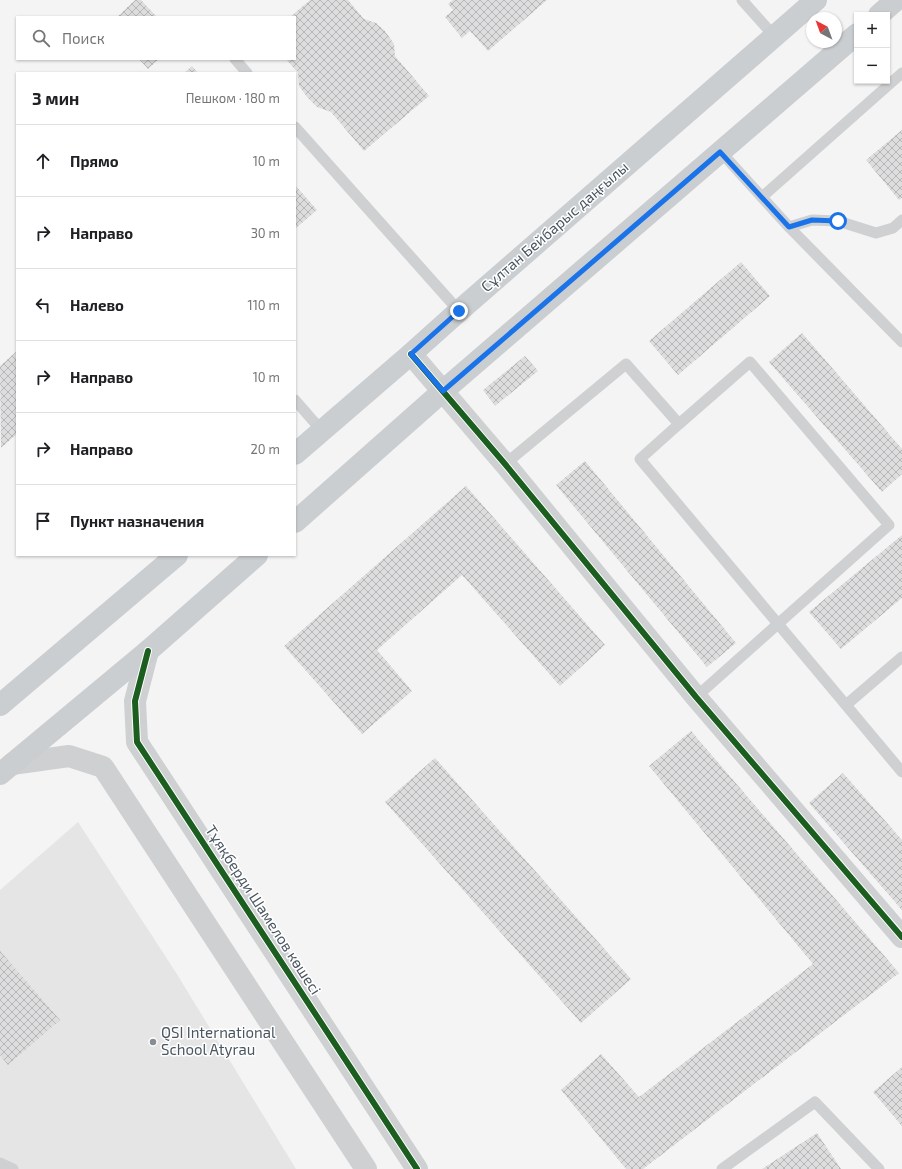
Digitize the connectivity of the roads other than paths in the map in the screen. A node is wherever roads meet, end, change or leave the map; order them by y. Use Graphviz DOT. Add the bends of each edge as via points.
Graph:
graph roads {
  1 [pos="742,0"];
  2 [pos="816,0"];
  3 [pos="896,0"];
  4 [pos="882,12"];
  5 [pos="774,36"];
  6 [pos="854,37"];
  7 [pos="236,60"];
  8 [pos="246,72"];
  9 [pos="902,73"];
  10 [pos="296,128"];
  11 [pos="720,152"];
  12 [pos="762,197"];
  13 [pos="902,220"];
  14 [pos="789,227"];
  15 [pos="459,311"];
  16 [pos="902,342"];
  17 [pos="411,354"];
  18 [pos="443,391"];
  19 [pos="296,401"];
  20 [pos="679,424"];
  21 [pos="322,431"];
  22 [pos="296,453"];
  23 [pos="505,464"];
  24 [pos="296,521"];
  25 [pos="176,556"];
  26 [pos="256,556"];
  27 [pos="778,624"];
  28 [pos="148,651"];
  29 [pos="902,657"];
  30 [pos="696,697"];
  31 [pos="846,705"];
  32 [pos="0,706"];
  33 [pos="6,769"];
  34 [pos="902,772"];
  35 [pos="902,937"];
  36 [pos="0,1163"];
  37 [pos="13,1169"];
  38 [pos="366,1169"];
  39 [pos="417,1169"];
  40 [pos="722,1169"];
  41 [pos="879,1169"];
  1 -- 5 [label="lane"];
  2 -- 5 [label="main road, Сұлтан Бейбарыс даңғылы"];
  3 -- 4 [label="main road"];
  5 -- 15 [label="main road, Сұлтан Бейбарыс даңғылы"];
  6 -- 11 [label="main road"];
  7 -- 8 [label="lane"];
  9 -- 12 [label="lane"];
  10 -- 15 [label="lane"];
  11 -- 12 [label="lane"];
  11 -- 18 [label="main road"];
  12 -- 14 [label="lane"];
  13 -- 14 [label="lane" via="893,228 876,233 838,221 812,220"];
  14 -- 16 [label="lane"];
  15 -- 17 [label="main road, Сұлтан Бейбарыс даңғылы"];
  17 -- 18 [label="street"];
  17 -- 21 [label="main road, Сұлтан Бейбарыс даңғылы"];
  18 -- 23 [label="street"];
  18 -- 24 [label="main road"];
  19 -- 21 [label="lane"];
  20 -- 23 [label="lane" via="626,364"];
  20 -- 27 [label="lane" via="640,459"];
  20 -- 27 [label="lane" via="750,362 889,525"];
  21 -- 22 [label="main road, Сұлтан Бейбарыс даңғылы"];
  23 -- 30 [label="street"];
  25 -- 32 [label="main road"];
  26 -- 28 [label="main road"];
  27 -- 30 [label="lane"];
  27 -- 31 [label="lane"];
  28 -- 33 [label="main road"];
  28 -- 39 [label="street, Тұяқберди Шамелов көшесі" via="135,701 137,742"];
  29 -- 31 [label="lane"];
  30 -- 35 [label="street"];
  31 -- 34 [label="lane"];
  33 -- 38 [label="street" via="69,756 103,767"];
  36 -- 37 [label="lane"];
  40 -- 41 [label="lane" via="816,1102"];
}
